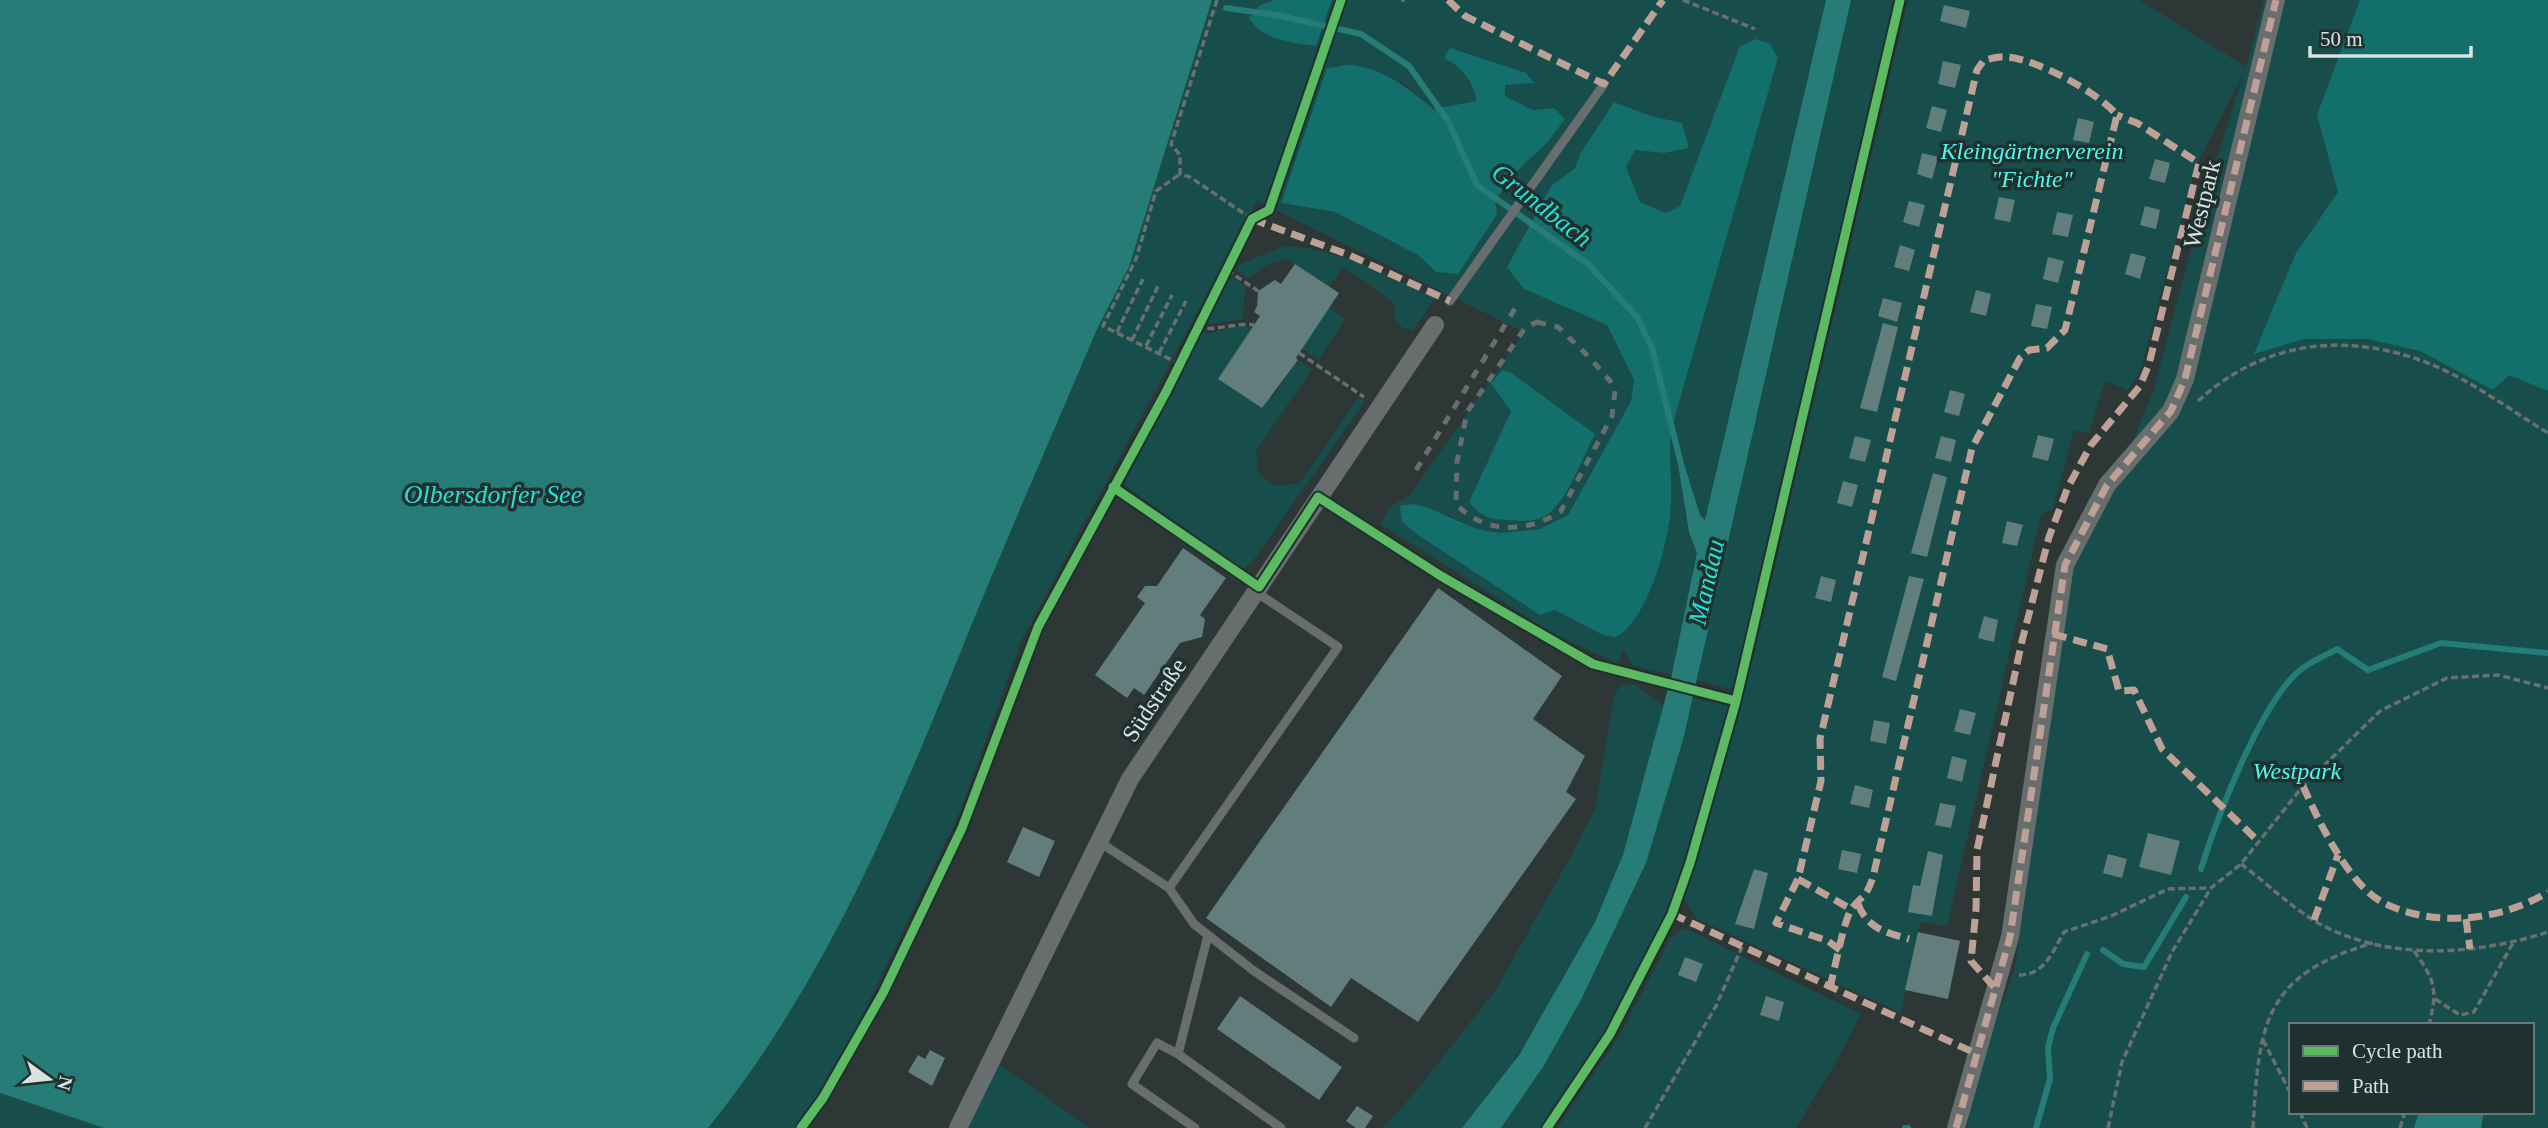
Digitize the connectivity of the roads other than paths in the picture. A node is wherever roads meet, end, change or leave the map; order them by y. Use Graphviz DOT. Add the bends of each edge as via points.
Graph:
graph roads {
  1 [pos="2276,0"];
  2 [pos="1604,84"];
  3 [pos="1450,301"];
  4 [pos="1434,325"];
  5 [pos="1318,497"];
  6 [pos="1257,590"];
  7 [pos="1643,677"];
  8 [pos="1098,841"];
  9 [pos="1169,888"];
  10 [pos="1208,935"];
  11 [pos="1354,1038"];
  12 [pos="1178,1054"];
  13 [pos="958,1128"];
  14 [pos="1195,1128"];
  15 [pos="1281,1128"];
  16 [pos="1956,1128"];
  1 -- 16 [label="street, Westpark" via="2185,379 2171,411 2107,485 2065,565 2010,937"];
  2 -- 3 [label="lane"];
  4 -- 5 [label="street, Südstraße"];
  5 -- 6 [label="street, Südstraße"];
  5 -- 7 [label="lane" via="1441,576 1593,664"];
  6 -- 8 [label="street, Südstraße" via="1130,779"];
  6 -- 9 [label="lane" via="1338,647"];
  8 -- 9 [label="lane"];
  8 -- 13 [label="street, Südstraße"];
  9 -- 10 [label="lane" via="1194,924"];
  10 -- 11 [label="lane"];
  10 -- 12 [label="lane"];
  12 -- 14 [label="lane" via="1157,1043 1132,1084"];
  12 -- 15 [label="lane"];
}
